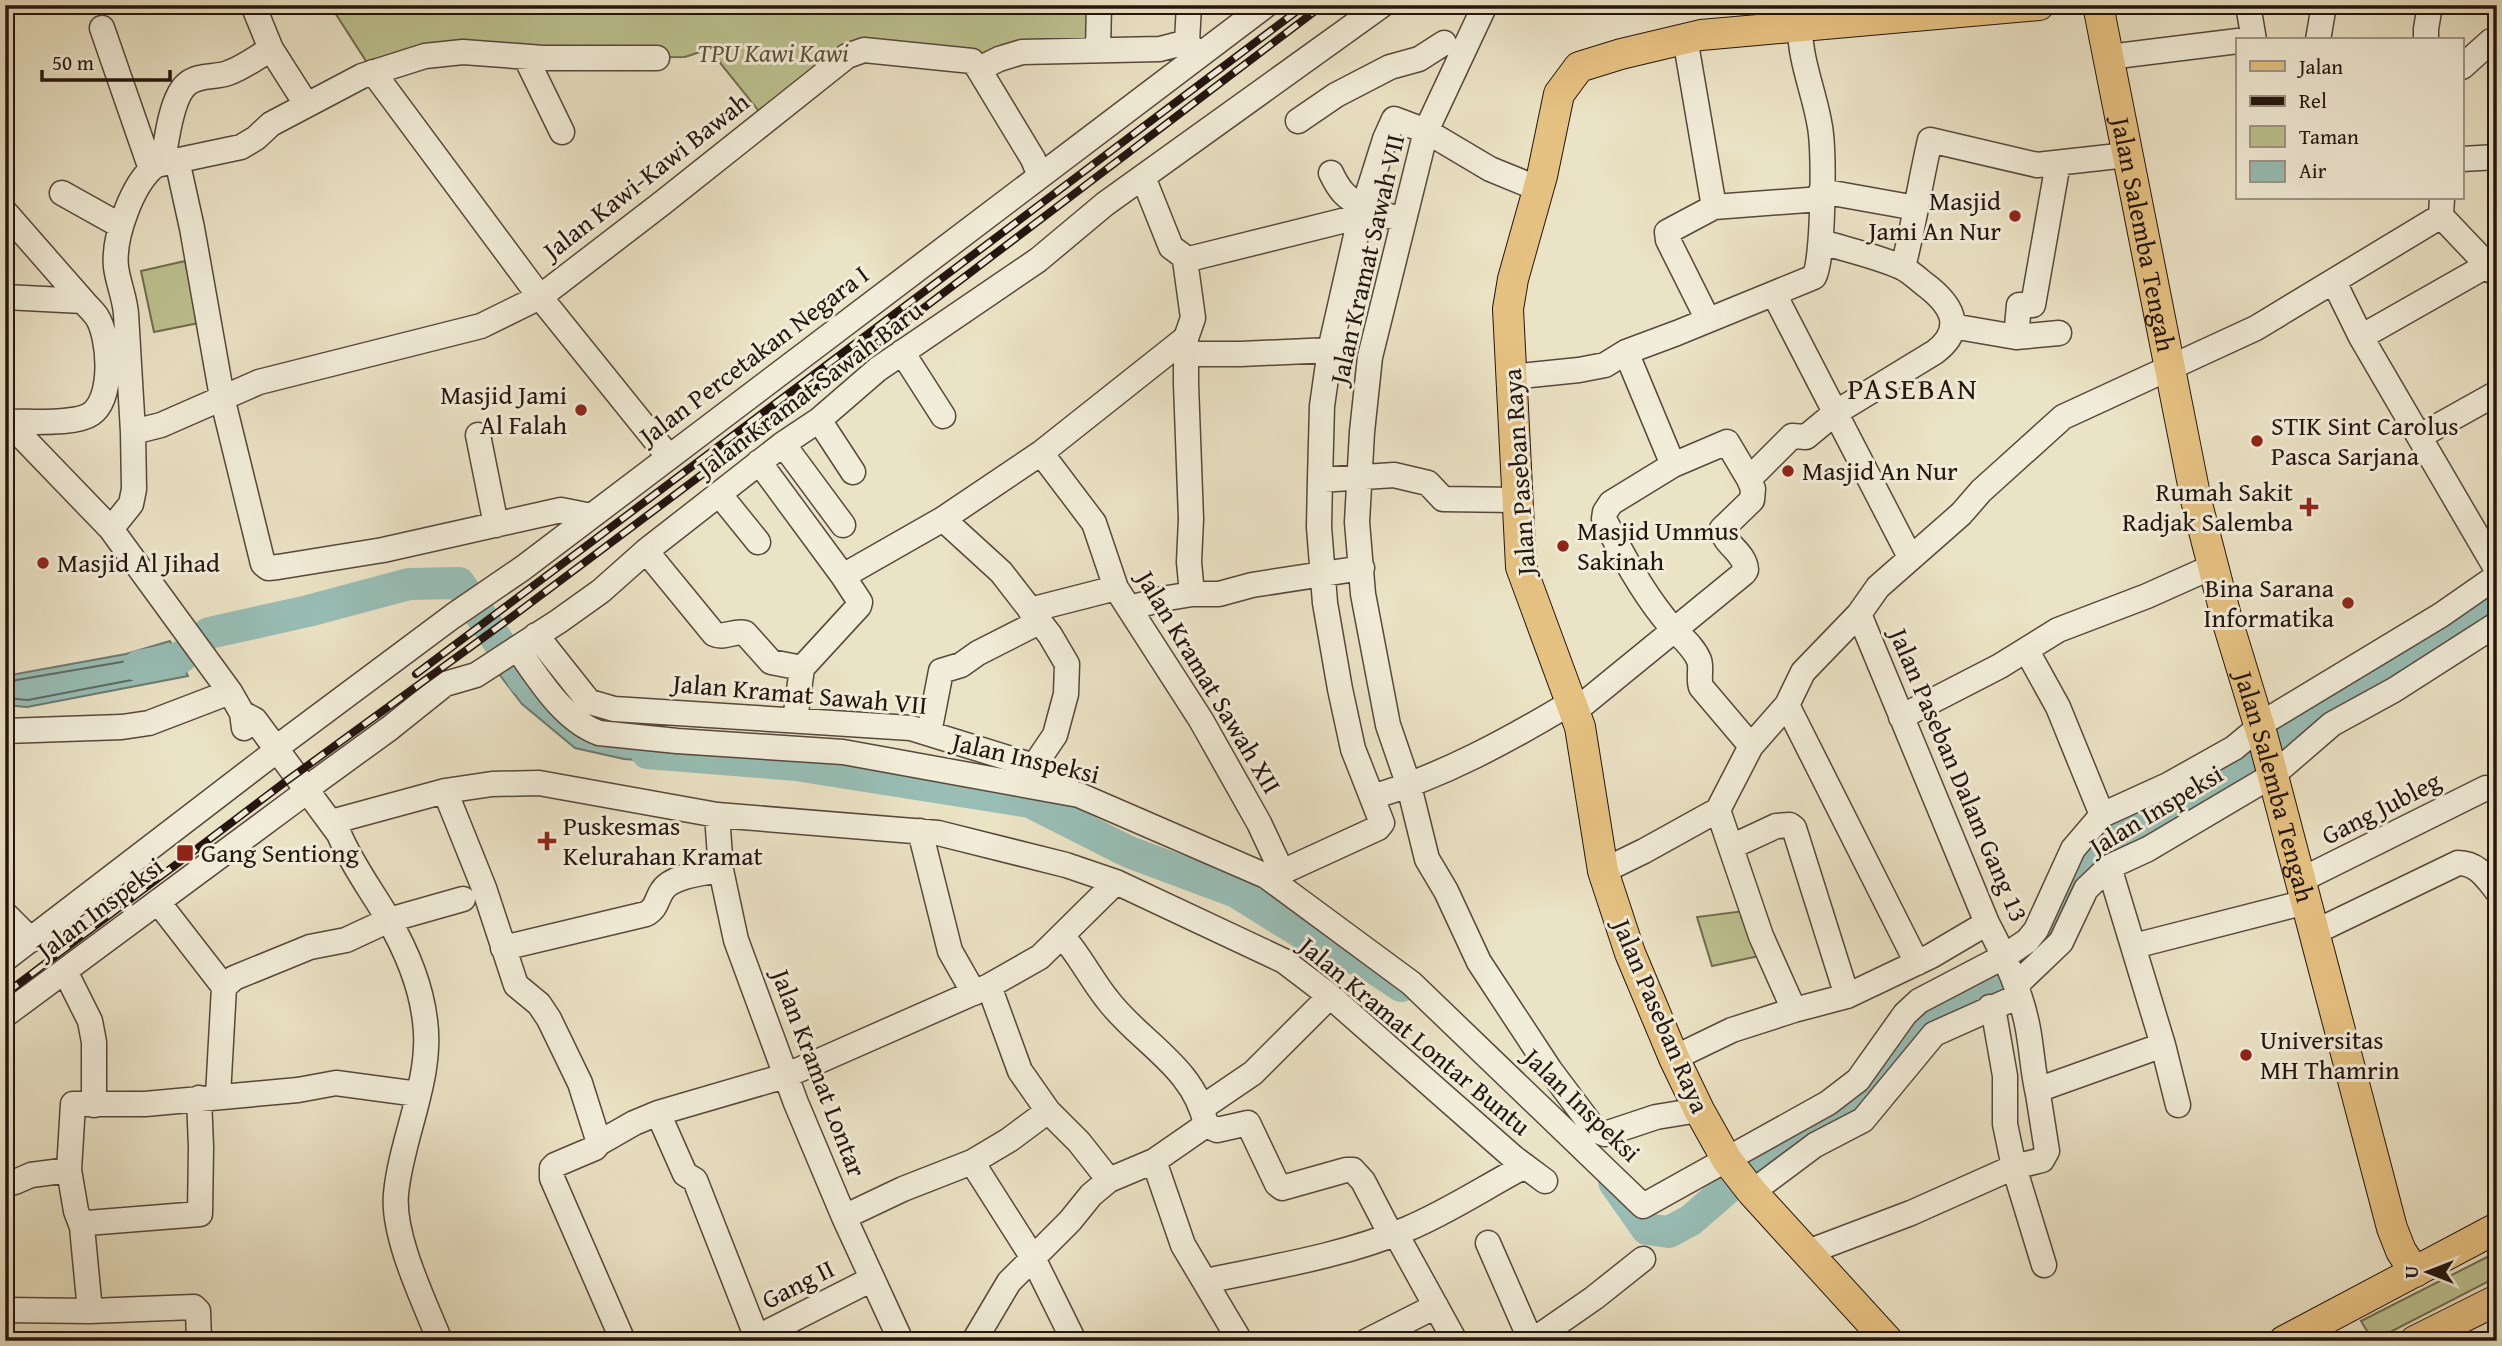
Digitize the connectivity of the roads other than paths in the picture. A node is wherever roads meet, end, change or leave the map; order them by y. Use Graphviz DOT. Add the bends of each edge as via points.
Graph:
graph roads {
  1 [pos="253,5"];
  2 [pos="1098,5"];
  3 [pos="1189,5"];
  4 [pos="1266,5"];
  5 [pos="1382,5"];
  6 [pos="2039,5"];
  7 [pos="2098,5"];
  8 [pos="2248,5"];
  9 [pos="2324,5"];
  10 [pos="2430,5"];
  11 [pos="1481,16"];
  12 [pos="1789,20"];
  13 [pos="102,28"];
  14 [pos="1685,38"];
  15 [pos="2247,38"];
  16 [pos="2318,38"];
  17 [pos="2426,38"];
  18 [pos="2497,39"];
  19 [pos="2236,41"];
  20 [pos="271,49"];
  21 [pos="1098,50"];
  22 [pos="1193,50"];
  23 [pos="1451,51"];
  24 [pos="2109,57"];
  25 [pos="526,58"];
  26 [pos="657,58"];
  27 [pos="2464,65"];
  28 [pos="979,69"];
  29 [pos="373,72"];
  30 [pos="306,104"];
  31 [pos="1298,121"];
  32 [pos="1426,131"];
  33 [pos="562,132"];
  34 [pos="2127,155"];
  35 [pos="2497,157"];
  36 [pos="2464,159"];
  37 [pos="164,163"];
  38 [pos="2059,163"];
  39 [pos="1331,173"];
  40 [pos="1040,176"];
  41 [pos="1143,177"];
  42 [pos="1539,189"];
  43 [pos="62,193"];
  44 [pos="1821,195"];
  45 [pos="1714,207"];
  46 [pos="2442,207"];
  47 [pos="1916,208"];
  48 [pos="5,212"];
  49 [pos="1362,212"];
  50 [pos="1404,219"];
  51 [pos="121,226"];
  52 [pos="1822,242"];
  53 [pos="1185,260"];
  54 [pos="1902,267"];
  55 [pos="2492,270"];
  56 [pos="2334,282"];
  57 [pos="1774,294"];
  58 [pos="5,297"];
  59 [pos="540,297"];
  60 [pos="72,300"];
  61 [pos="1708,320"];
  62 [pos="1952,326"];
  63 [pos="2059,333"];
  64 [pos="2016,337"];
  65 [pos="2361,337"];
  66 [pos="1186,346"];
  67 [pos="1330,350"];
  68 [pos="902,352"];
  69 [pos="1626,352"];
  70 [pos="2169,369"];
  71 [pos="1511,377"];
  72 [pos="2497,393"];
  73 [pos="222,397"];
  74 [pos="1835,413"];
  75 [pos="943,416"];
  76 [pos="819,420"];
  77 [pos="8,421"];
  78 [pos="133,432"];
  79 [pos="478,435"];
  80 [pos="2420,436"];
  81 [pos="783,444"];
  82 [pos="1041,453"];
  83 [pos="669,457"];
  84 [pos="759,462"];
  85 [pos="1673,465"];
  86 [pos="853,472"];
  87 [pos="1360,477"];
  88 [pos="1749,479"];
  89 [pos="1320,480"];
  90 [pos="720,495"];
  91 [pos="1516,500"];
  92 [pos="591,516"];
  93 [pos="943,519"];
  94 [pos="496,525"];
  95 [pos="843,525"];
  96 [pos="111,528"];
  97 [pos="758,542"];
  98 [pos="646,551"];
  99 [pos="1910,557"];
  100 [pos="2214,566"];
  101 [pos="1362,568"];
  102 [pos="2497,569"];
  103 [pos="1323,573"];
  104 [pos="843,576"];
  105 [pos="2497,576"];
  106 [pos="1192,594"];
  107 [pos="1123,598"];
  108 [pos="1859,614"];
  109 [pos="1035,616"];
  110 [pos="2497,624"];
  111 [pos="1675,630"];
  112 [pos="514,649"];
  113 [pos="2027,651"];
  114 [pos="802,668"];
  115 [pos="236,702"];
  116 [pos="1787,705"];
  117 [pos="1574,706"];
  118 [pos="1901,718"];
  119 [pos="795,720"];
  120 [pos="5,731"];
  121 [pos="2262,732"];
  122 [pos="929,733"];
  123 [pos="1751,746"];
  124 [pos="272,753"];
  125 [pos="1034,766"];
  126 [pos="2272,772"];
  127 [pos="1409,786"];
  128 [pos="2486,788"];
  129 [pos="445,791"];
  130 [pos="302,794"];
  131 [pos="1079,795"];
  132 [pos="1372,797"];
  133 [pos="1718,810"];
  134 [pos="717,816"];
  135 [pos="2102,816"];
  136 [pos="331,822"];
  137 [pos="919,831"];
  138 [pos="1731,847"];
  139 [pos="345,848"];
  140 [pos="2109,867"];
  141 [pos="721,870"];
  142 [pos="1603,871"];
  143 [pos="1274,874"];
  144 [pos="1116,882"];
  145 [pos="2303,891"];
  146 [pos="2497,891"];
  147 [pos="463,899"];
  148 [pos="158,902"];
  149 [pos="5,914"];
  150 [pos="389,920"];
  151 [pos="1987,923"];
  152 [pos="2313,933"];
  153 [pos="1063,937"];
  154 [pos="31,940"];
  155 [pos="2134,946"];
  156 [pos="503,948"];
  157 [pos="2005,957"];
  158 [pos="5,959"];
  159 [pos="1917,962"];
  160 [pos="65,971"];
  161 [pos="223,987"];
  162 [pos="2017,987"];
  163 [pos="981,990"];
  164 [pos="1330,996"];
  165 [pos="1847,996"];
  166 [pos="1990,1007"];
  167 [pos="1794,1010"];
  168 [pos="5,1015"];
  169 [pos="2163,1045"];
  170 [pos="1674,1058"];
  171 [pos="785,1076"];
  172 [pos="418,1094"];
  173 [pos="2038,1094"];
  174 [pos="209,1097"];
  175 [pos="94,1105"];
  176 [pos="2178,1105"];
  177 [pos="1699,1110"];
  178 [pos="1048,1111"];
  179 [pos="658,1113"];
  180 [pos="1204,1116"];
  181 [pos="599,1143"];
  182 [pos="1154,1161"];
  183 [pos="972,1162"];
  184 [pos="1525,1166"];
  185 [pos="2014,1167"];
  186 [pos="69,1170"];
  187 [pos="1739,1175"];
  188 [pos="1110,1180"];
  189 [pos="1545,1181"];
  190 [pos="5,1183"];
  191 [pos="844,1217"];
  192 [pos="82,1227"];
  193 [pos="2497,1228"];
  194 [pos="1393,1234"];
  195 [pos="1488,1243"];
  196 [pos="1808,1252"];
  197 [pos="1033,1258"];
  198 [pos="1643,1258"];
  199 [pos="2044,1265"];
  200 [pos="2414,1272"];
  201 [pos="872,1279"];
  202 [pos="1205,1282"];
  203 [pos="2497,1300"];
  204 [pos="1436,1306"];
  205 [pos="5,1310"];
  206 [pos="90,1311"];
  207 [pos="753,1339"];
  208 [pos="199,1341"];
  209 [pos="440,1341"];
  210 [pos="623,1341"];
  211 [pos="901,1341"];
  212 [pos="974,1341"];
  213 [pos="1074,1341"];
  214 [pos="1240,1341"];
  215 [pos="1367,1341"];
  216 [pos="1455,1341"];
  217 [pos="1531,1341"];
  218 [pos="1888,1341"];
  219 [pos="2284,1341"];
  220 [pos="2416,1341"];
  1 -- 20 [label="street"];
  2 -- 21 [label="street"];
  3 -- 22 [label="street"];
  4 -- 22 [label="street, Jalan Percetakan Negara I"];
  5 -- 41 [label="street, Jalan Kramat Sawah Baru"];
  6 -- 12 [label="main road, Jalan Paseban Raya"];
  7 -- 24 [label="main road, Jalan Salemba Tengah"];
  8 -- 15 [label="street"];
  9 -- 16 [label="street"];
  10 -- 17 [label="street"];
  11 -- 23 [label="street"];
  12 -- 14 [label="main road, Jalan Paseban Raya"];
  12 -- 44 [label="street" via="1800,45 1822,139"];
  13 -- 37 [label="street"];
  14 -- 42 [label="main road, Jalan Paseban Raya" via="1579,67 1559,94"];
  14 -- 45 [label="street"];
  18 -- 27 [label="street"];
  19 -- 24 [label="street"];
  20 -- 30 [label="street"];
  20 -- 37 [label="street" via="228,73 188,83 176,104"];
  21 -- 22 [label="street"];
  21 -- 28 [label="street" via="1022,52"];
  22 -- 40 [label="street, Jalan Percetakan Negara I"];
  23 -- 31 [label="street" via="1391,67"];
  23 -- 32 [label="street, Jalan Kramat Sawah VII"];
  24 -- 34 [label="main road, Jalan Salemba Tengah"];
  25 -- 26 [label="street"];
  25 -- 29 [label="street" via="463,52 425,56"];
  25 -- 33 [label="street"];
  28 -- 40 [label="street"];
  28 -- 59 [label="street, Jalan Kawi-Kawi Bawah" via="964,59 864,50 847,55"];
  29 -- 30 [label="street"];
  29 -- 59 [label="street, Jalan Kawi-Kawi Bawah"];
  30 -- 37 [label="street" via="241,147"];
  32 -- 42 [label="street" via="1490,169"];
  32 -- 49 [label="street" via="1394,119"];
  32 -- 50 [label="street, Jalan Kramat Sawah VII"];
  34 -- 38 [label="street"];
  34 -- 70 [label="main road, Jalan Salemba Tengah"];
  35 -- 36 [label="street"];
  37 -- 51 [label="street" via="137,188"];
  37 -- 73 [label="street" via="192,228"];
  38 -- 47 [label="street" via="2037,164 1930,140"];
  38 -- 64 [label="street" via="2033,304 2019,305"];
  39 -- 49 [label="street" via="1341,193"];
  40 -- 83 [label="street, Jalan Percetakan Negara I"];
  41 -- 53 [label="street" via="1171,247"];
  41 -- 68 [label="street, Jalan Kramat Sawah Baru" via="1038,260"];
  42 -- 71 [label="main road, Jalan Paseban Raya" via="1508,309"];
  43 -- 51 [label="street"];
  44 -- 45 [label="street"];
  44 -- 47 [label="street"];
  44 -- 52 [label="street"];
  45 -- 61 [label="street" via="1667,234"];
  46 -- 55 [label="street"];
  46 -- 56 [label="street"];
  47 -- 54 [label="street"];
  48 -- 60 [label="street"];
  49 -- 50 [label="street"];
  49 -- 53 [label="street"];
  49 -- 67 [label="street"];
  50 -- 87 [label="street, Jalan Kramat Sawah VII" via="1370,357"];
  51 -- 78 [label="street" via="116,268 125,309"];
  52 -- 54 [label="street"];
  52 -- 57 [label="street" via="1814,277"];
  53 -- 66 [label="street" via="1193,317"];
  54 -- 62 [label="street" via="1943,299 1951,311"];
  55 -- 65 [label="street"];
  56 -- 65 [label="street"];
  56 -- 70 [label="street" via="2256,328"];
  57 -- 61 [label="street"];
  57 -- 74 [label="street"];
  58 -- 60 [label="street"];
  59 -- 73 [label="street, Jalan Kawi-Kawi Bawah" via="481,326 260,382"];
  59 -- 83 [label="street, Jalan Kawi-Kawi Bawah"];
  60 -- 77 [label="street" via="97,317 105,336 107,376 100,404 88,415 70,419"];
  61 -- 69 [label="street"];
  62 -- 64 [label="street"];
  62 -- 74 [label="street" via="1950,337 1935,352"];
  63 -- 64 [label="street"];
  65 -- 80 [label="street"];
  66 -- 67 [label="street"];
  66 -- 82 [label="street"];
  66 -- 106 [label="street"];
  67 -- 89 [label="street" via="1322,407"];
  68 -- 75 [label="street"];
  68 -- 76 [label="street, Jalan Kramat Sawah Baru"];
  69 -- 71 [label="street" via="1605,365"];
  69 -- 85 [label="street"];
  70 -- 99 [label="street" via="2063,417"];
  70 -- 100 [label="main road, Jalan Salemba Tengah"];
  71 -- 91 [label="main road, Jalan Paseban Raya"];
  72 -- 80 [label="street"];
  73 -- 78 [label="street, Jalan Kawi-Kawi Bawah" via="161,425"];
  73 -- 94 [label="street" via="260,559 268,568 383,550"];
  74 -- 88 [label="street" via="1806,437 1793,435"];
  74 -- 99 [label="street"];
  76 -- 81 [label="street, Jalan Kramat Sawah Baru"];
  76 -- 86 [label="street"];
  77 -- 96 [label="street"];
  78 -- 96 [label="street" via="131,504"];
  79 -- 94 [label="street"];
  80 -- 102 [label="street"];
  81 -- 84 [label="street, Jalan Kramat Sawah Baru"];
  81 -- 95 [label="street"];
  82 -- 93 [label="street"];
  82 -- 107 [label="street, Jalan Kramat Sawah XII" via="1094,523"];
  83 -- 92 [label="street, Jalan Percetakan Negara I"];
  84 -- 90 [label="street, Jalan Kramat Sawah Baru"];
  84 -- 104 [label="street"];
  85 -- 88 [label="street" via="1725,442 1730,443"];
  85 -- 111 [label="street" via="1611,503 1604,516 1628,567"];
  87 -- 89 [label="street"];
  87 -- 91 [label="street" via="1394,475 1428,483 1443,499"];
  87 -- 101 [label="street, Jalan Kramat Sawah VII" via="1357,522"];
  88 -- 111 [label="street" via="1752,500 1721,532 1744,559 1746,570"];
  89 -- 103 [label="street"];
  90 -- 97 [label="street"];
  90 -- 98 [label="street, Jalan Kramat Sawah Baru"];
  91 -- 117 [label="main road, Jalan Paseban Raya" via="1522,574"];
  92 -- 94 [label="street" via="561,510"];
  92 -- 124 [label="street, Jalan Percetakan Negara I"];
  93 -- 104 [label="street"];
  93 -- 109 [label="street" via="1001,572"];
  96 -- 115 [label="street"];
  98 -- 112 [label="street, Jalan Kramat Sawah Baru" via="601,592"];
  98 -- 114 [label="street" via="714,635 745,632 771,662"];
  99 -- 108 [label="street" via="1878,587"];
  100 -- 113 [label="street" via="2058,630"];
  100 -- 121 [label="main road, Jalan Salemba Tengah"];
  101 -- 103 [label="street"];
  101 -- 127 [label="street, Jalan Kramat Sawah VII" via="1388,725"];
  103 -- 106 [label="street" via="1219,594"];
  103 -- 132 [label="street" via="1353,749"];
  104 -- 114 [label="street" via="860,602 858,609"];
  105 -- 121 [label="street, Jalan Inspeksi"];
  106 -- 107 [label="street"];
  107 -- 109 [label="street"];
  107 -- 143 [label="street, Jalan Kramat Sawah XII" via="1201,720 1259,823"];
  108 -- 116 [label="street" via="1803,673"];
  108 -- 118 [label="street, Jalan Paseban Dalam Gang 13"];
  109 -- 122 [label="street" via="961,665 941,671"];
  109 -- 125 [label="street" via="1067,664 1069,675 1055,735"];
  110 -- 126 [label="street, Jalan Inspeksi" via="2332,724"];
  111 -- 117 [label="street"];
  111 -- 123 [label="street" via="1700,663 1701,687"];
  112 -- 119 [label="street, Jalan Kramat Sawah VII" via="594,703 614,709"];
  112 -- 130 [label="street, Jalan Kramat Sawah Baru" via="467,678 445,684"];
  112 -- 131 [label="street, Jalan Inspeksi" via="569,716 599,733 843,752"];
  113 -- 118 [label="street"];
  113 -- 135 [label="street" via="2059,707"];
  114 -- 119 [label="street"];
  115 -- 120 [label="street" via="122,727"];
  115 -- 124 [label="street" via="244,727"];
  116 -- 123 [label="street"];
  116 -- 159 [label="street"];
  117 -- 127 [label="street"];
  117 -- 142 [label="main road, Jalan Paseban Raya"];
  118 -- 151 [label="street, Jalan Paseban Dalam Gang 13"];
  119 -- 122 [label="street, Jalan Kramat Sawah VII"];
  121 -- 126 [label="main road, Jalan Salemba Tengah"];
  121 -- 135 [label="street, Jalan Inspeksi"];
  122 -- 125 [label="street, Jalan Kramat Sawah VII"];
  123 -- 133 [label="street"];
  124 -- 130 [label="street"];
  124 -- 154 [label="street, Jalan Percetakan Negara I"];
  125 -- 131 [label="street, Jalan Kramat Sawah VII"];
  126 -- 140 [label="street, Jalan Inspeksi" via="2148,849"];
  126 -- 145 [label="main road, Jalan Salemba Tengah"];
  127 -- 132 [label="street"];
  127 -- 177 [label="street, Jalan Kramat Sawah VII" via="1427,859 1479,962 1595,1130 1605,1135 1656,1117"];
  128 -- 145 [label="street, Gang Jubleg"];
  129 -- 134 [label="street, Jalan Kramat Lontar Buntu" via="539,783"];
  129 -- 136 [label="street, Jalan Kramat Lontar Buntu"];
  129 -- 156 [label="street"];
  130 -- 136 [label="street"];
  130 -- 139 [label="street" via="329,839"];
  130 -- 148 [label="street, Jalan Inspeksi"];
  131 -- 143 [label="street, Jalan Inspeksi"];
  132 -- 143 [label="street" via="1382,822 1378,828"];
  133 -- 138 [label="street"];
  133 -- 142 [label="street"];
  134 -- 137 [label="street, Jalan Kramat Lontar Buntu"];
  134 -- 141 [label="street, Jalan Kramat Lontar"];
  135 -- 157 [label="street, Jalan Inspeksi" via="2073,849 2036,930"];
  136 -- 139 [label="street"];
  137 -- 144 [label="street, Jalan Kramat Lontar Buntu" via="1053,862"];
  137 -- 163 [label="street" via="950,951"];
  138 -- 165 [label="street" via="1776,826 1794,828"];
  138 -- 167 [label="street" via="1761,936"];
  139 -- 150 [label="street"];
  140 -- 155 [label="street"];
  140 -- 162 [label="street, Jalan Inspeksi" via="2086,889 2061,942"];
  141 -- 156 [label="street" via="668,884 657,905 646,914"];
  141 -- 171 [label="street, Jalan Kramat Lontar" via="736,940"];
  142 -- 170 [label="main road, Jalan Paseban Raya" via="1630,953"];
  143 -- 187 [label="street, Jalan Inspeksi" via="1411,983 1643,1206"];
  144 -- 153 [label="street"];
  144 -- 164 [label="street, Jalan Kramat Lontar Buntu" via="1284,961"];
  145 -- 152 [label="main road, Jalan Salemba Tengah"];
  145 -- 155 [label="street, Gang Jubleg"];
  146 -- 152 [label="street" via="2476,867 2458,863"];
  147 -- 150 [label="street"];
  148 -- 160 [label="street, Jalan Inspeksi"];
  148 -- 161 [label="street"];
  149 -- 154 [label="street"];
  150 -- 161 [label="street" via="346,940 310,947 234,978"];
  150 -- 172 [label="street" via="411,968 426,1023"];
  151 -- 157 [label="street, Jalan Paseban Dalam Gang 13"];
  151 -- 159 [label="street"];
  152 -- 200 [label="main road, Jalan Salemba Tengah" via="2392,1228"];
  153 -- 163 [label="street" via="1040,957"];
  153 -- 180 [label="street" via="1107,1000 1187,1081"];
  154 -- 158 [label="street, Jalan Percetakan Negara I"];
  155 -- 169 [label="street"];
  156 -- 181 [label="street" via="516,985 549,1019 580,1083"];
  157 -- 162 [label="street, Jalan Paseban Dalam Gang 13"];
  157 -- 187 [label="street, Jalan Inspeksi" via="1919,1001 1857,1080"];
  159 -- 165 [label="street"];
  160 -- 168 [label="street, Jalan Inspeksi"];
  160 -- 175 [label="street" via="90,1021"];
  161 -- 174 [label="street"];
  162 -- 166 [label="street, Jalan Inspeksi"];
  162 -- 173 [label="street, Jalan Paseban Dalam Gang 13"];
  163 -- 171 [label="street"];
  163 -- 178 [label="street" via="1020,1071"];
  164 -- 180 [label="street"];
  164 -- 184 [label="street, Jalan Kramat Lontar Buntu"];
  165 -- 167 [label="street"];
  166 -- 185 [label="street" via="2005,1076 2004,1113"];
  166 -- 187 [label="street, Jalan Inspeksi" via="1934,1034 1863,1120"];
  167 -- 170 [label="street" via="1732,1031"];
  169 -- 173 [label="street" via="2044,1086"];
  169 -- 176 [label="street"];
  170 -- 177 [label="main road, Jalan Paseban Raya"];
  171 -- 179 [label="street"];
  171 -- 191 [label="street, Jalan Kramat Lontar"];
  172 -- 174 [label="street" via="337,1083"];
  172 -- 209 [label="street" via="396,1195 397,1222"];
  173 -- 185 [label="street, Jalan Paseban Dalam Gang 13" via="2047,1151 2036,1163"];
  174 -- 175 [label="street"];
  174 -- 192 [label="street" via="202,1212"];
  175 -- 186 [label="street" via="72,1105"];
  177 -- 187 [label="main road, Jalan Paseban Raya"];
  178 -- 183 [label="street"];
  178 -- 188 [label="street"];
  179 -- 181 [label="street"];
  179 -- 207 [label="street" via="685,1174 695,1180"];
  180 -- 182 [label="street"];
  180 -- 194 [label="street" via="1217,1130 1248,1123 1282,1188 1353,1170"];
  181 -- 210 [label="street" via="555,1165 551,1173"];
  182 -- 188 [label="street"];
  182 -- 202 [label="street" via="1183,1245"];
  183 -- 191 [label="street"];
  183 -- 197 [label="street"];
  184 -- 189 [label="street, Jalan Kramat Lontar Buntu"];
  184 -- 194 [label="street"];
  185 -- 196 [label="street"];
  185 -- 199 [label="street"];
  186 -- 190 [label="street"];
  186 -- 192 [label="street"];
  187 -- 196 [label="main road, Jalan Paseban Raya"];
  188 -- 197 [label="street"];
  191 -- 201 [label="street, Jalan Kramat Lontar"];
  192 -- 206 [label="street"];
  193 -- 200 [label="main road"];
  194 -- 202 [label="street"];
  194 -- 204 [label="street"];
  195 -- 217 [label="street"];
  196 -- 218 [label="main road, Jalan Paseban Raya"];
  197 -- 212 [label="street" via="1009,1282"];
  197 -- 213 [label="street"];
  198 -- 217 [label="street"];
  200 -- 219 [label="main road"];
  201 -- 207 [label="street, Gang II"];
  201 -- 211 [label="street, Jalan Kramat Lontar"];
  202 -- 214 [label="street"];
  203 -- 220 [label="main road"];
  204 -- 215 [label="street"];
  204 -- 216 [label="street"];
  205 -- 206 [label="street"];
  206 -- 208 [label="street" via="194,1307"];
}
